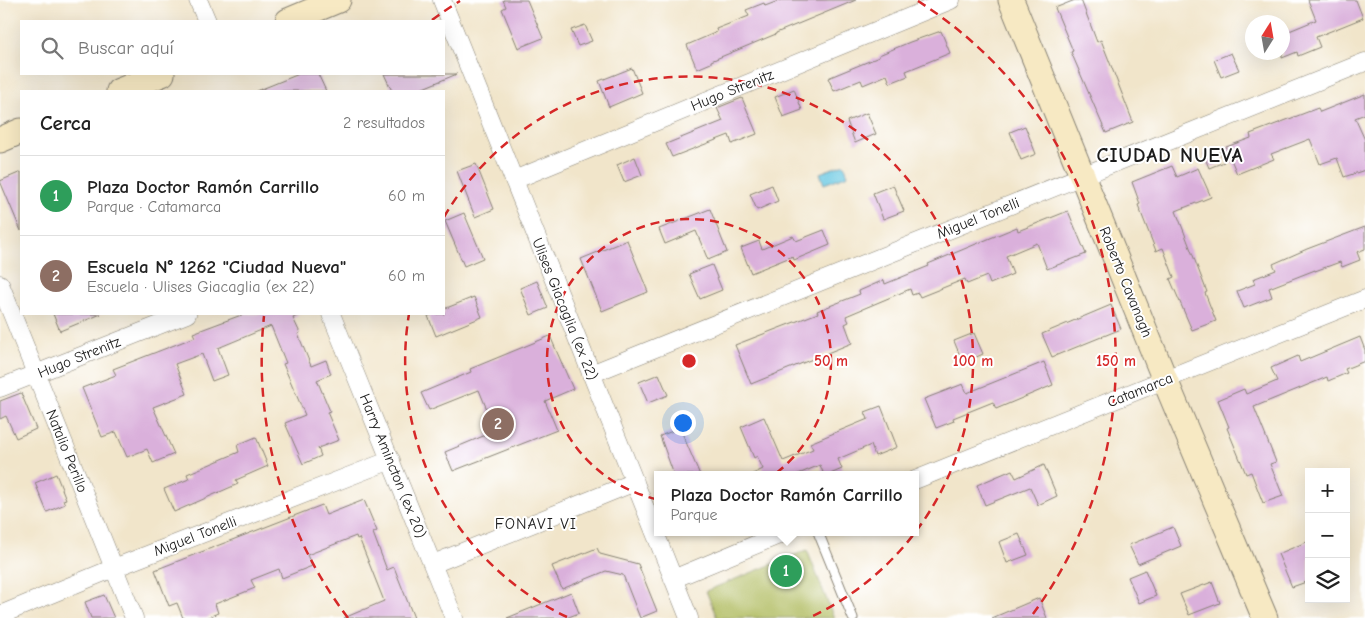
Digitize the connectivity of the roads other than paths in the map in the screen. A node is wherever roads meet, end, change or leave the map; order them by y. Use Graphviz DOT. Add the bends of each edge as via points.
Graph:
graph roads {
  1 [pos="198,0"];
  2 [pos="338,0"];
  3 [pos="442,0"];
  4 [pos="951,0"];
  5 [pos="1011,0"];
  6 [pos="207,20"];
  7 [pos="290,20"];
  8 [pos="1365,62"];
  9 [pos="159,75"];
  10 [pos="122,90"];
  11 [pos="20,131"];
  12 [pos="0,140"];
  13 [pos="1083,176"];
  14 [pos="514,180"];
  15 [pos="0,284"];
  16 [pos="1365,299"];
  17 [pos="184,315"];
  18 [pos="331,315"];
  19 [pos="37,374"];
  20 [pos="591,374"];
  21 [pos="1165,380"];
  22 [pos="0,388"];
  23 [pos="391,460"];
  24 [pos="919,478"];
  25 [pos="635,482"];
  26 [pos="654,530"];
  27 [pos="656,536"];
  28 [pos="776,536"];
  29 [pos="820,536"];
  30 [pos="433,564"];
  31 [pos="114,568"];
  32 [pos="673,579"];
  33 [pos="0,615"];
  34 [pos="134,618"];
  35 [pos="454,618"];
  36 [pos="689,618"];
  37 [pos="853,618"];
  38 [pos="1265,618"];
  1 -- 6 [label="street"];
  2 -- 7 [label="main road"];
  3 -- 14 [label="street, Ulises Giacaglia (ex 22)"];
  4 -- 14 [label="street, Hugo Strenitz"];
  5 -- 13 [label="main road, Roberto Cavanagh"];
  8 -- 13 [label="street, Miguel Tonelli"];
  9 -- 10 [label="main road"];
  11 -- 12 [label="main road"];
  13 -- 20 [label="street, Miguel Tonelli"];
  13 -- 21 [label="main road, Roberto Cavanagh"];
  14 -- 20 [label="street, Ulises Giacaglia (ex 22)"];
  15 -- 19 [label="street, Natalio Perillo"];
  16 -- 21 [label="street, Catamarca"];
  17 -- 19 [label="street, Hugo Strenitz"];
  18 -- 23 [label="street, Harry Amincton (ex 20)"];
  19 -- 22 [label="street, Hugo Strenitz"];
  19 -- 31 [label="street, Natalio Perillo"];
  20 -- 25 [label="street, Ulises Giacaglia (ex 22)"];
  21 -- 24 [label="street, Catamarca"];
  21 -- 38 [label="main road, Roberto Cavanagh"];
  23 -- 30 [label="street, Harry Amincton (ex 20)"];
  23 -- 31 [label="street, Miguel Tonelli"];
  25 -- 26 [label="street, Ulises Giacaglia (ex 22)"];
  25 -- 30 [label="street"];
  27 -- 32 [label="street, Ulises Giacaglia (ex 22)"];
  28 -- 32 [label="street"];
  29 -- 37 [label="lane"];
  30 -- 35 [label="street, Harry Amincton (ex 20)"];
  31 -- 33 [label="street, Miguel Tonelli"];
  31 -- 34 [label="street, Natalio Perillo"];
  32 -- 36 [label="street, Ulises Giacaglia (ex 22)"];
}
